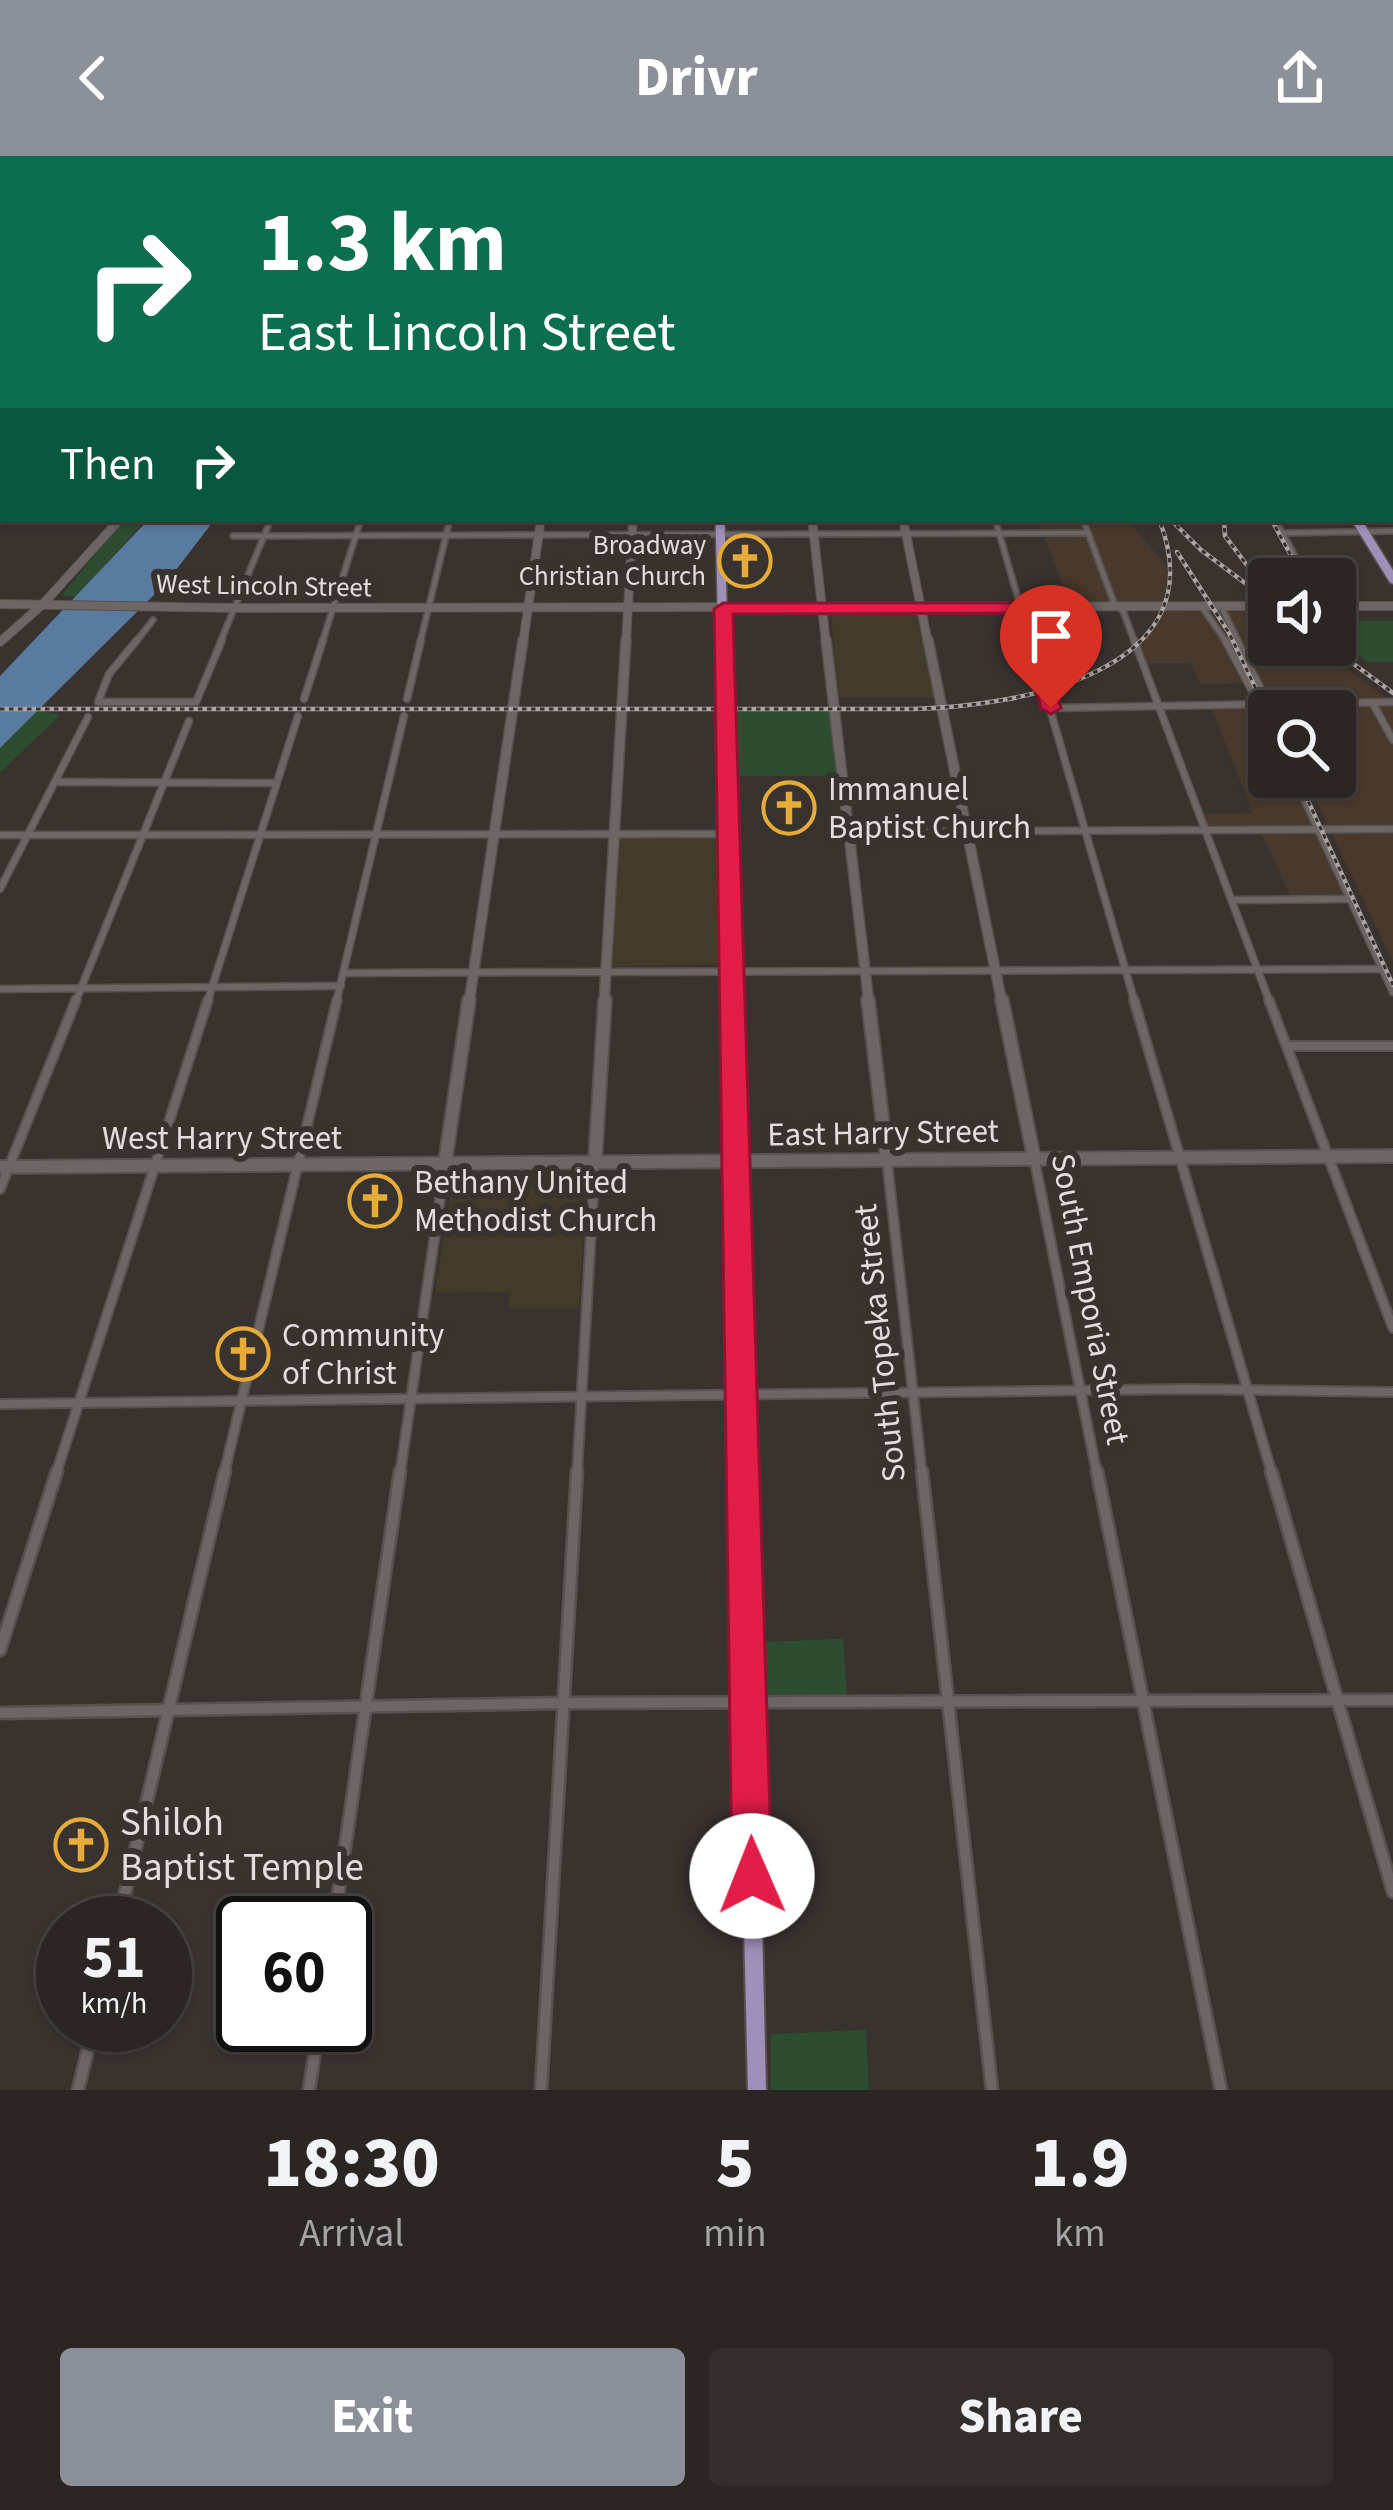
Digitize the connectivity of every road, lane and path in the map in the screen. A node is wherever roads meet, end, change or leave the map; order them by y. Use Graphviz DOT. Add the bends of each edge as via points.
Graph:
graph roads {
  1 [pos="117,522"];
  2 [pos="270,522"];
  3 [pos="360,522"];
  4 [pos="449,522"];
  5 [pos="541,522"];
  6 [pos="633,522"];
  7 [pos="720,522"];
  8 [pos="812,522"];
  9 [pos="904,522"];
  10 [pos="996,522"];
  11 [pos="1084,522"];
  12 [pos="1277,522"];
  13 [pos="1359,522"];
  14 [pos="1367,522"];
  15 [pos="1369,531"];
  16 [pos="1393,531"];
  17 [pos="906,533"];
  18 [pos="999,533"];
  19 [pos="1088,533"];
  20 [pos="1283,533"];
  21 [pos="814,534"];
  22 [pos="233,536"];
  23 [pos="265,536"];
  24 [pos="356,536"];
  25 [pos="446,536"];
  26 [pos="539,536"];
  27 [pos="632,536"];
  28 [pos="720,536"];
  29 [pos="1296,558"];
  30 [pos="1393,561"];
  31 [pos="1393,579"];
  32 [pos="0,604"];
  33 [pos="44,604"];
  34 [pos="1221,606"];
  35 [pos="1248,606"];
  36 [pos="1356,606"];
  37 [pos="1393,606"];
  38 [pos="921,607"];
  39 [pos="1020,607"];
  40 [pos="1118,607"];
  41 [pos="1202,607"];
  42 [pos="235,608"];
  43 [pos="332,608"];
  44 [pos="429,608"];
  45 [pos="528,608"];
  46 [pos="628,608"];
  47 [pos="822,608"];
  48 [pos="723,609"];
  49 [pos="153,620"];
  50 [pos="0,642"];
  51 [pos="1256,690"];
  52 [pos="1258,690"];
  53 [pos="407,699"];
  54 [pos="304,700"];
  55 [pos="1248,702"];
  56 [pos="1356,702"];
  57 [pos="1372,702"];
  58 [pos="1393,702"];
  59 [pos="1158,705"];
  60 [pos="1051,708"];
  61 [pos="298,716"];
  62 [pos="404,716"];
  63 [pos="88,717"];
  64 [pos="189,721"];
  65 [pos="1393,740"];
  66 [pos="56,782"];
  67 [pos="164,783"];
  68 [pos="276,783"];
  69 [pos="1304,798"];
  70 [pos="1393,829"];
  71 [pos="1205,830"];
  72 [pos="1318,830"];
  73 [pos="1088,831"];
  74 [pos="850,832"];
  75 [pos="968,832"];
  76 [pos="377,833"];
  77 [pos="495,833"];
  78 [pos="614,833"];
  79 [pos="727,834"];
  80 [pos="0,835"];
  81 [pos="28,835"];
  82 [pos="260,835"];
  83 [pos="142,836"];
  84 [pos="0,890"];
  85 [pos="1350,899"];
  86 [pos="1232,900"];
  87 [pos="997,968"];
  88 [pos="1127,968"];
  89 [pos="864,969"];
  90 [pos="1258,969"];
  91 [pos="1389,969"];
  92 [pos="607,971"];
  93 [pos="730,971"];
  94 [pos="474,972"];
  95 [pos="344,973"];
  96 [pos="340,986"];
  97 [pos="0,988"];
  98 [pos="81,988"];
  99 [pos="210,988"];
  100 [pos="1393,992"];
  101 [pos="1287,1046"];
  102 [pos="1393,1046"];
  103 [pos="1328,1156"];
  104 [pos="1393,1156"];
  105 [pos="1182,1157"];
  106 [pos="1034,1158"];
  107 [pos="887,1159"];
  108 [pos="595,1162"];
  109 [pos="735,1162"];
  110 [pos="445,1163"];
  111 [pos="298,1164"];
  112 [pos="155,1165"];
  113 [pos="5,1166"];
  114 [pos="0,1189"];
  115 [pos="1393,1328"];
  116 [pos="1081,1389"];
  117 [pos="912,1391"];
  118 [pos="1393,1392"];
  119 [pos="1250,1393"];
  120 [pos="741,1397"];
  121 [pos="580,1398"];
  122 [pos="410,1400"];
  123 [pos="242,1402"];
  124 [pos="79,1403"];
  125 [pos="0,1404"];
  126 [pos="0,1651"];
  127 [pos="1338,1700"];
  128 [pos="1393,1700"];
  129 [pos="564,1702"];
  130 [pos="748,1702"];
  131 [pos="946,1702"];
  132 [pos="1145,1702"];
  133 [pos="366,1708"];
  134 [pos="168,1710"];
  135 [pos="0,1713"];
  136 [pos="1393,1892"];
  137 [pos="124,1896"];
  138 [pos="338,1896"];
  139 [pos="88,2052"];
  140 [pos="315,2052"];
  141 [pos="79,2090"];
  142 [pos="309,2090"];
  143 [pos="541,2090"];
  144 [pos="757,2090"];
  145 [pos="992,2090"];
  146 [pos="1221,2090"];
  1 -- 33 [label="street"];
  2 -- 23 [label="street"];
  3 -- 24 [label="street"];
  4 -- 25 [label="street"];
  5 -- 26 [label="street"];
  6 -- 27 [label="street"];
  7 -- 28 [label="main road"];
  8 -- 21 [label="street, South Topeka Street"];
  9 -- 17 [label="street, South Emporia Street"];
  10 -- 18 [label="street"];
  11 -- 19 [label="street"];
  12 -- 20 [label="street"];
  13 -- 15 [label="main road"];
  14 -- 15 [label="main road"];
  15 -- 16 [label="street"];
  15 -- 20 [label="street"];
  15 -- 30 [label="main road"];
  15 -- 31 [label="main road"];
  17 -- 18 [label="street"];
  17 -- 21 [label="street"];
  17 -- 38 [label="street, South Emporia Street"];
  18 -- 19 [label="street"];
  18 -- 39 [label="street"];
  19 -- 40 [label="street"];
  20 -- 29 [label="street"];
  21 -- 28 [label="street"];
  21 -- 47 [label="street, South Topeka Street"];
  22 -- 23 [label="street"];
  23 -- 24 [label="street"];
  23 -- 42 [label="street"];
  24 -- 25 [label="street"];
  24 -- 43 [label="street"];
  25 -- 26 [label="street"];
  25 -- 44 [label="street"];
  26 -- 27 [label="street"];
  26 -- 45 [label="street"];
  27 -- 28 [label="street"];
  27 -- 46 [label="street"];
  28 -- 48 [label="main road"];
  32 -- 33 [label="street, West Lincoln Street"];
  33 -- 42 [label="street, West Lincoln Street"];
  33 -- 50 [label="street"];
  34 -- 35 [label="street, West Lincoln Street"];
  34 -- 41 [label="street, West Lincoln Street"];
  34 -- 52 [label="street"];
  36 -- 37 [label="street"];
  38 -- 39 [label="street, West Lincoln Street"];
  38 -- 47 [label="street, West Lincoln Street"];
  38 -- 75 [label="street, South Emporia Street"];
  39 -- 40 [label="street, West Lincoln Street"];
  39 -- 60 [label="street"];
  40 -- 41 [label="street, West Lincoln Street"];
  40 -- 59 [label="street"];
  41 -- 51 [label="street"];
  42 -- 43 [label="street, West Lincoln Street"];
  42 -- 49 [label="street" via="196,702 98,701 109,674"];
  43 -- 44 [label="street, West Lincoln Street"];
  43 -- 54 [label="street"];
  44 -- 45 [label="street, West Lincoln Street"];
  44 -- 53 [label="street"];
  45 -- 46 [label="street, West Lincoln Street"];
  45 -- 77 [label="street"];
  46 -- 48 [label="street, West Lincoln Street"];
  46 -- 78 [label="street"];
  47 -- 48 [label="street, West Lincoln Street"];
  47 -- 74 [label="street, South Topeka Street"];
  48 -- 79 [label="main road"];
  55 -- 59 [label="street"];
  56 -- 57 [label="street"];
  57 -- 58 [label="street"];
  57 -- 65 [label="street"];
  59 -- 60 [label="street"];
  59 -- 71 [label="street"];
  60 -- 73 [label="street"];
  61 -- 68 [label="street"];
  62 -- 76 [label="street"];
  63 -- 66 [label="street"];
  64 -- 67 [label="street"];
  66 -- 67 [label="street"];
  66 -- 81 [label="street"];
  67 -- 68 [label="street"];
  67 -- 83 [label="street"];
  68 -- 82 [label="street"];
  69 -- 72 [label="street"];
  70 -- 72 [label="street"];
  71 -- 72 [label="street"];
  71 -- 73 [label="street"];
  71 -- 86 [label="street"];
  72 -- 85 [label="street"];
  73 -- 75 [label="street"];
  73 -- 88 [label="street"];
  74 -- 75 [label="street"];
  74 -- 89 [label="street, South Topeka Street"];
  75 -- 87 [label="street, South Emporia Street"];
  76 -- 77 [label="street"];
  76 -- 82 [label="street"];
  76 -- 95 [label="street"];
  77 -- 78 [label="street"];
  77 -- 94 [label="street"];
  78 -- 79 [label="street"];
  78 -- 92 [label="street"];
  79 -- 93 [label="main road"];
  80 -- 81 [label="street"];
  81 -- 83 [label="street"];
  81 -- 84 [label="street"];
  82 -- 83 [label="street"];
  82 -- 99 [label="street"];
  83 -- 98 [label="street"];
  85 -- 86 [label="street"];
  85 -- 91 [label="street"];
  86 -- 90 [label="street"];
  87 -- 88 [label="street"];
  87 -- 89 [label="street"];
  87 -- 106 [label="street, South Emporia Street"];
  88 -- 90 [label="street"];
  88 -- 105 [label="street"];
  89 -- 93 [label="street"];
  89 -- 107 [label="street, South Topeka Street"];
  90 -- 91 [label="street"];
  90 -- 101 [label="street"];
  91 -- 100 [label="street"];
  92 -- 93 [label="street"];
  92 -- 94 [label="street"];
  92 -- 108 [label="street"];
  93 -- 109 [label="main road"];
  94 -- 95 [label="street"];
  94 -- 110 [label="street"];
  95 -- 96 [label="street"];
  96 -- 99 [label="street"];
  96 -- 111 [label="street"];
  97 -- 98 [label="street"];
  98 -- 99 [label="street"];
  98 -- 113 [label="street"];
  99 -- 112 [label="street"];
  101 -- 102 [label="street"];
  101 -- 103 [label="street"];
  103 -- 104 [label="street, East Harry Street"];
  103 -- 105 [label="street, East Harry Street"];
  103 -- 115 [label="street"];
  105 -- 106 [label="street, East Harry Street"];
  105 -- 119 [label="street"];
  106 -- 107 [label="street, East Harry Street"];
  106 -- 116 [label="street, South Emporia Street"];
  107 -- 109 [label="street, East Harry Street"];
  107 -- 117 [label="street, South Topeka Street"];
  108 -- 109 [label="street, East Harry Street"];
  108 -- 110 [label="street, East Harry Street"];
  108 -- 121 [label="street"];
  109 -- 120 [label="main road"];
  110 -- 111 [label="street, West Harry Street"];
  110 -- 122 [label="street"];
  111 -- 112 [label="street, West Harry Street"];
  111 -- 123 [label="street"];
  112 -- 113 [label="street, West Harry Street"];
  112 -- 124 [label="street"];
  113 -- 114 [label="street"];
  116 -- 117 [label="street"];
  116 -- 119 [label="street"];
  116 -- 132 [label="street, South Emporia Street"];
  117 -- 120 [label="street"];
  117 -- 131 [label="street, South Topeka Street"];
  118 -- 119 [label="street"];
  119 -- 127 [label="street"];
  120 -- 121 [label="street"];
  120 -- 130 [label="main road"];
  121 -- 122 [label="street"];
  121 -- 129 [label="street"];
  122 -- 123 [label="street"];
  122 -- 133 [label="street"];
  123 -- 124 [label="street"];
  123 -- 134 [label="street"];
  124 -- 125 [label="street"];
  124 -- 126 [label="street"];
  127 -- 128 [label="street"];
  127 -- 132 [label="street"];
  127 -- 136 [label="street"];
  129 -- 130 [label="street"];
  129 -- 133 [label="street"];
  129 -- 143 [label="street"];
  130 -- 131 [label="street"];
  130 -- 144 [label="main road"];
  131 -- 132 [label="street"];
  131 -- 145 [label="street, South Topeka Street"];
  132 -- 146 [label="street, South Emporia Street"];
  133 -- 134 [label="street"];
  133 -- 138 [label="street"];
  134 -- 135 [label="street"];
  134 -- 137 [label="street"];
  139 -- 141 [label="street"];
  140 -- 142 [label="street"];
}
